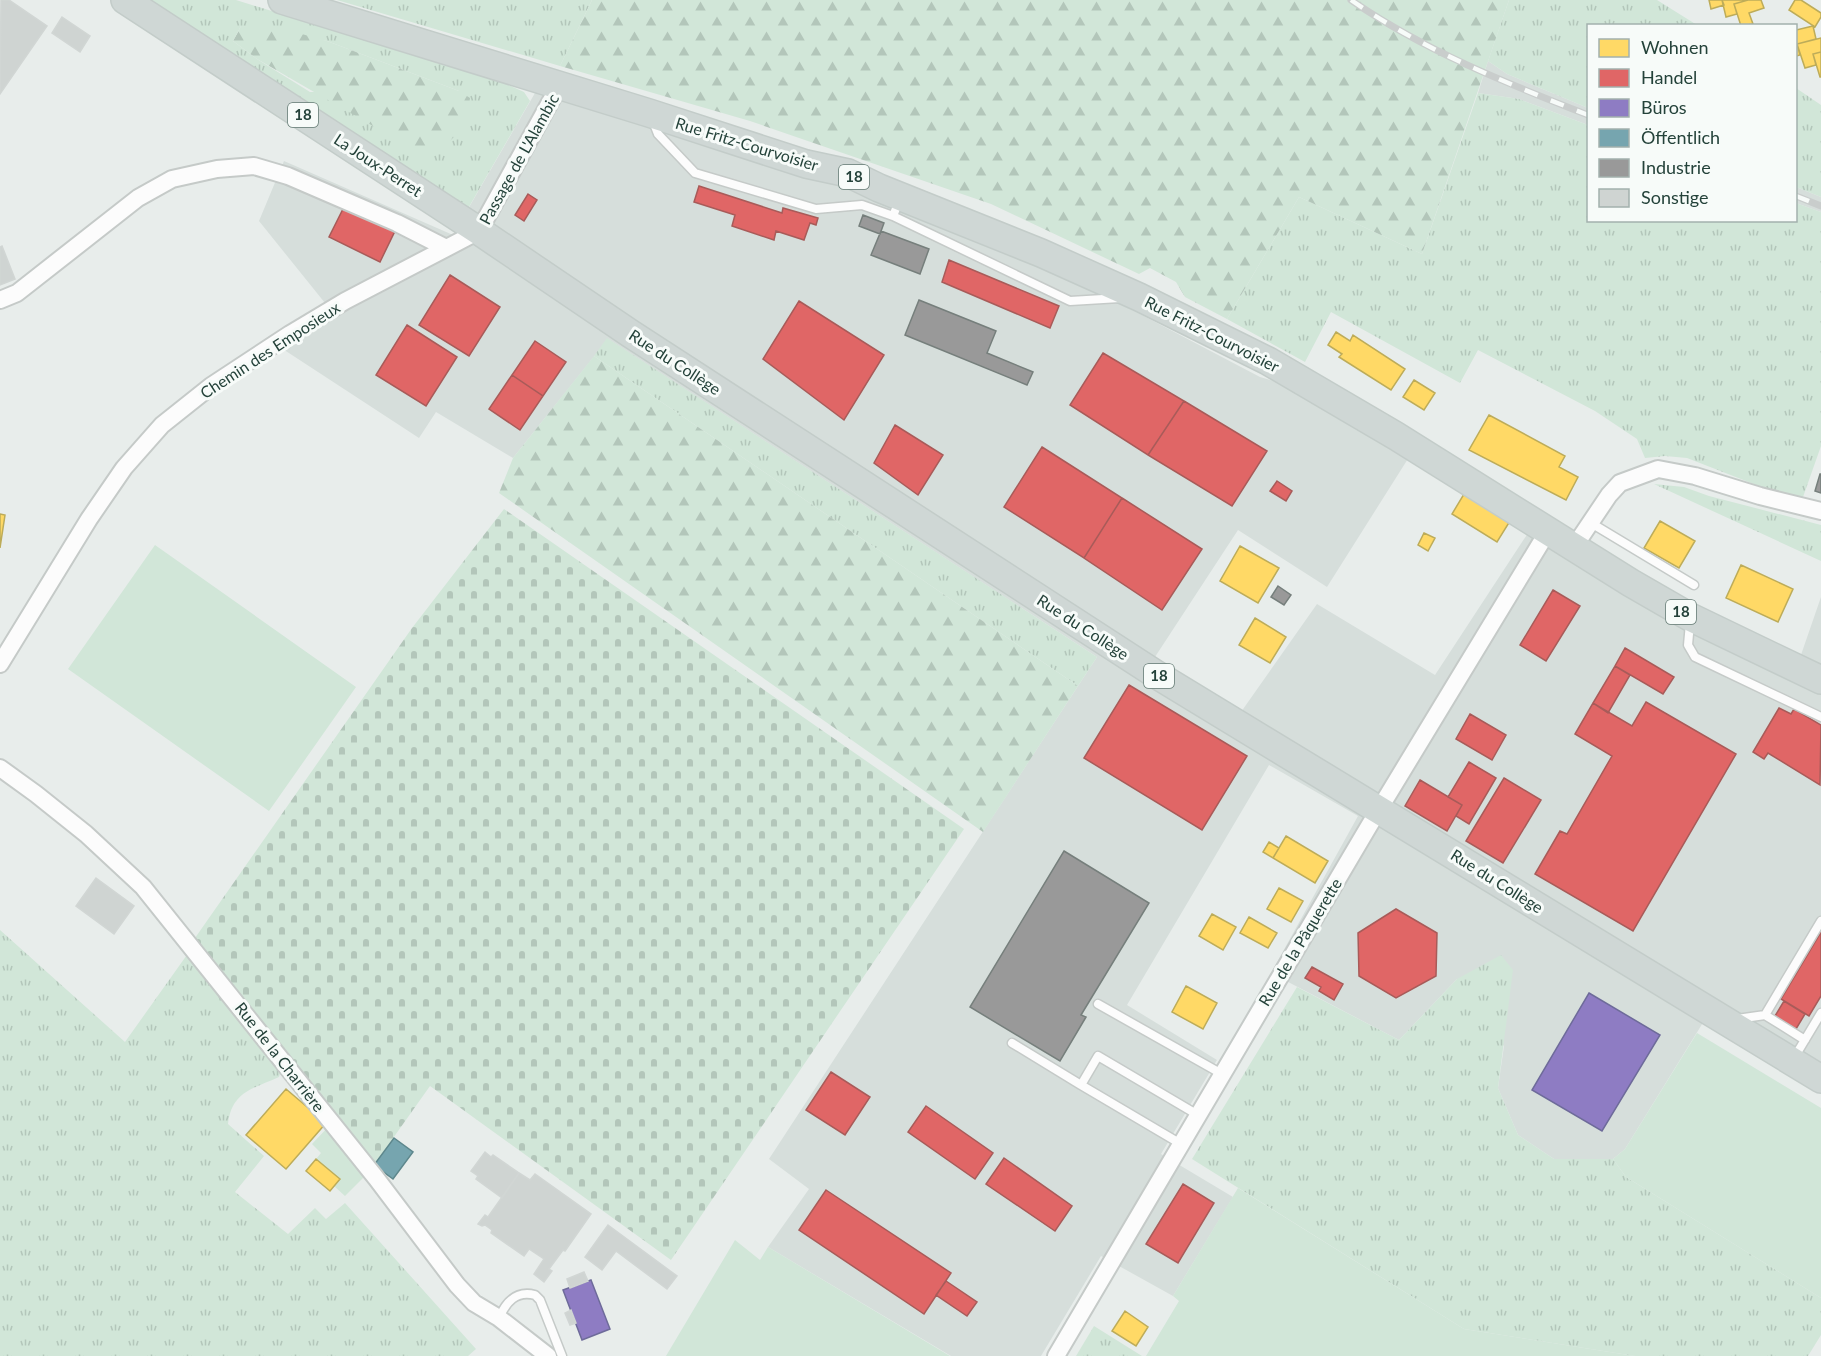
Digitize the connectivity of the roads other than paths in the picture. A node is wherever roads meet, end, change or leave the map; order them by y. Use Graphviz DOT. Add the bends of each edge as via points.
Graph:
graph roads {
  1 [pos="126,0"];
  2 [pos="282,0"];
  3 [pos="559,86"];
  4 [pos="650,113"];
  5 [pos="897,206"];
  6 [pos="479,231"];
  7 [pos="446,248"];
  8 [pos="0,300"];
  9 [pos="1821,511"];
  10 [pos="1591,523"];
  11 [pos="1548,531"];
  12 [pos="1575,547"];
  13 [pos="1694,585"];
  14 [pos="1690,617"];
  15 [pos="0,664"];
  16 [pos="1821,680"];
  17 [pos="1821,717"];
  18 [pos="0,768"];
  19 [pos="1379,810"];
  20 [pos="1821,921"];
  21 [pos="1098,1005"];
  22 [pos="1821,1013"];
  23 [pos="1766,1015"];
  24 [pos="1725,1020"];
  25 [pos="1012,1043"];
  26 [pos="1798,1050"];
  27 [pos="1222,1074"];
  28 [pos="1821,1079"];
  29 [pos="1081,1085"];
  30 [pos="1198,1115"];
  31 [pos="1181,1144"];
  32 [pos="499,1318"];
  33 [pos="548,1356"];
  34 [pos="562,1356"];
  35 [pos="1056,1356"];
  1 -- 6 [label="main road, La Joux-Perret / 18"];
  2 -- 3 [label="main road, 18"];
  3 -- 4 [label="main road, Rue Fritz-Courvoisier / 18"];
  3 -- 6 [label="street, Passage de L'Alambic"];
  4 -- 5 [label="main road, Rue Fritz-Courvoisier / 18" via="807,164 848,173"];
  4 -- 5 [label="lane" via="658,134 695,173 816,209"];
  5 -- 11 [label="main road, Rue Fritz-Courvoisier / 18" via="1008,239 1139,297 1268,361"];
  6 -- 7 [label="street, Chemin des Emposieux"];
  6 -- 19 [label="main road, Rue du Collège / 18" via="1148,669"];
  7 -- 8 [label="street" via="288,176 254,166 217,169 172,179 138,198 17,293"];
  7 -- 15 [label="street, Chemin des Emposieux" via="345,301 262,351 162,425 118,476"];
  9 -- 10 [label="street" via="1658,469 1620,483"];
  10 -- 12 [label="street"];
  10 -- 13 [label="lane"];
  11 -- 12 [label="main road, Rue Fritz-Courvoisier / 18"];
  11 -- 19 [label="street, Rue de la Pâquerette"];
  12 -- 14 [label="main road, Rue Fritz-Courvoisier / 18"];
  14 -- 16 [label="main road, Rue Fritz-Courvoisier / 18"];
  14 -- 17 [label="lane" via="1688,645 1695,657"];
  18 -- 32 [label="street, Rue de la Charrière" via="77,828 143,887 457,1285 474,1303"];
  19 -- 24 [label="main road, Rue du Collège / 18"];
  19 -- 27 [label="street, Rue de la Pâquerette"];
  20 -- 23 [label="lane"];
  21 -- 27 [label="lane"];
  22 -- 26 [label="lane"];
  23 -- 24 [label="lane"];
  23 -- 26 [label="lane"];
  24 -- 26 [label="main road, Rue du Collège / 18"];
  25 -- 29 [label="lane"];
  26 -- 28 [label="main road, Rue du Collège / 18"];
  27 -- 30 [label="street, Rue de la Pâquerette"];
  29 -- 30 [label="lane" via="1098,1056"];
  29 -- 31 [label="lane"];
  30 -- 31 [label="street, Rue de la Pâquerette"];
  31 -- 35 [label="street, Rue de la Pâquerette"];
  32 -- 33 [label="street, Rue de la Charrière"];
  32 -- 34 [label="lane" via="504,1306 515,1296 535,1295"];
}
